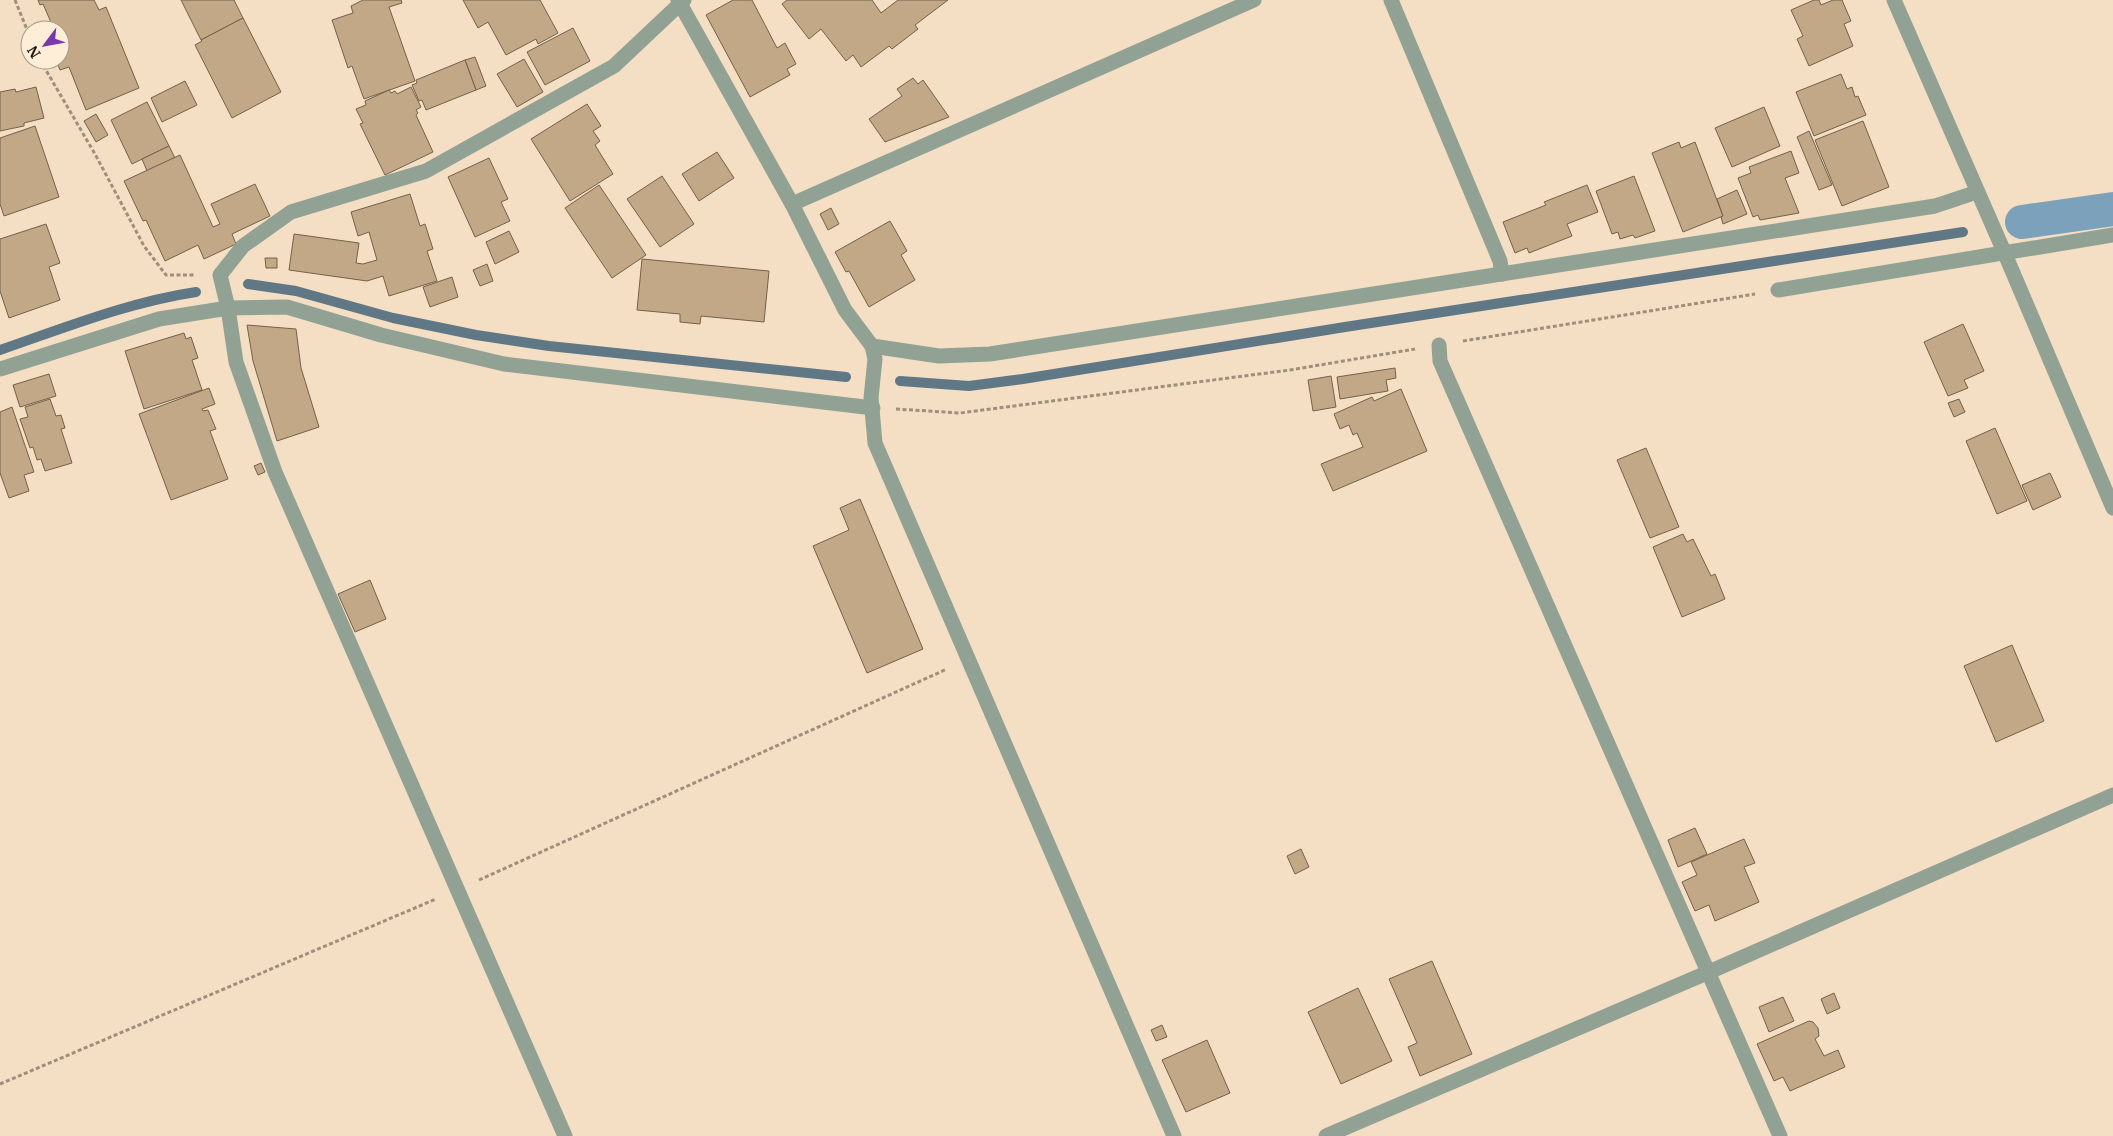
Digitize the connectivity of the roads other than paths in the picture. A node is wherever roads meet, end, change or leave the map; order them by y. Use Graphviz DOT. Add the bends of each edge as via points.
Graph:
graph roads {
  1 [pos="1254,0"];
  2 [pos="1391,0"];
  3 [pos="1894,0"];
  4 [pos="681,2"];
  5 [pos="1977,192"];
  6 [pos="792,204"];
  7 [pos="2113,235"];
  8 [pos="2005,254"];
  9 [pos="1502,274"];
  10 [pos="1778,290"];
  11 [pos="228,308"];
  12 [pos="1440,345"];
  13 [pos="872,346"];
  14 [pos="0,369"];
  15 [pos="873,408"];
  16 [pos="2113,508"];
  17 [pos="2113,795"];
  18 [pos="1709,972"];
  19 [pos="565,1136"];
  20 [pos="1174,1136"];
  21 [pos="1326,1136"];
  22 [pos="1780,1136"];
  1 -- 6 [label="street"];
  2 -- 9 [label="street" via="1500,261"];
  3 -- 5 [label="street"];
  4 -- 6 [label="street"];
  4 -- 11 [label="street" via="614,66 426,171 292,212 243,246 220,275"];
  5 -- 8 [label="street"];
  5 -- 9 [label="street" via="1935,206"];
  6 -- 13 [label="street" via="845,310"];
  7 -- 8 [label="street"];
  8 -- 10 [label="street"];
  8 -- 16 [label="street"];
  9 -- 13 [label="street" via="990,354 940,356"];
  11 -- 14 [label="street" via="159,319"];
  11 -- 15 [label="street" via="287,307 381,335 504,364"];
  11 -- 19 [label="street" via="236,362 276,472"];
  12 -- 18 [label="street" via="1440,361"];
  13 -- 15 [label="street" via="875,359"];
  15 -- 20 [label="street" via="875,444"];
  17 -- 18 [label="street"];
  18 -- 21 [label="street"];
  18 -- 22 [label="street"];
}
